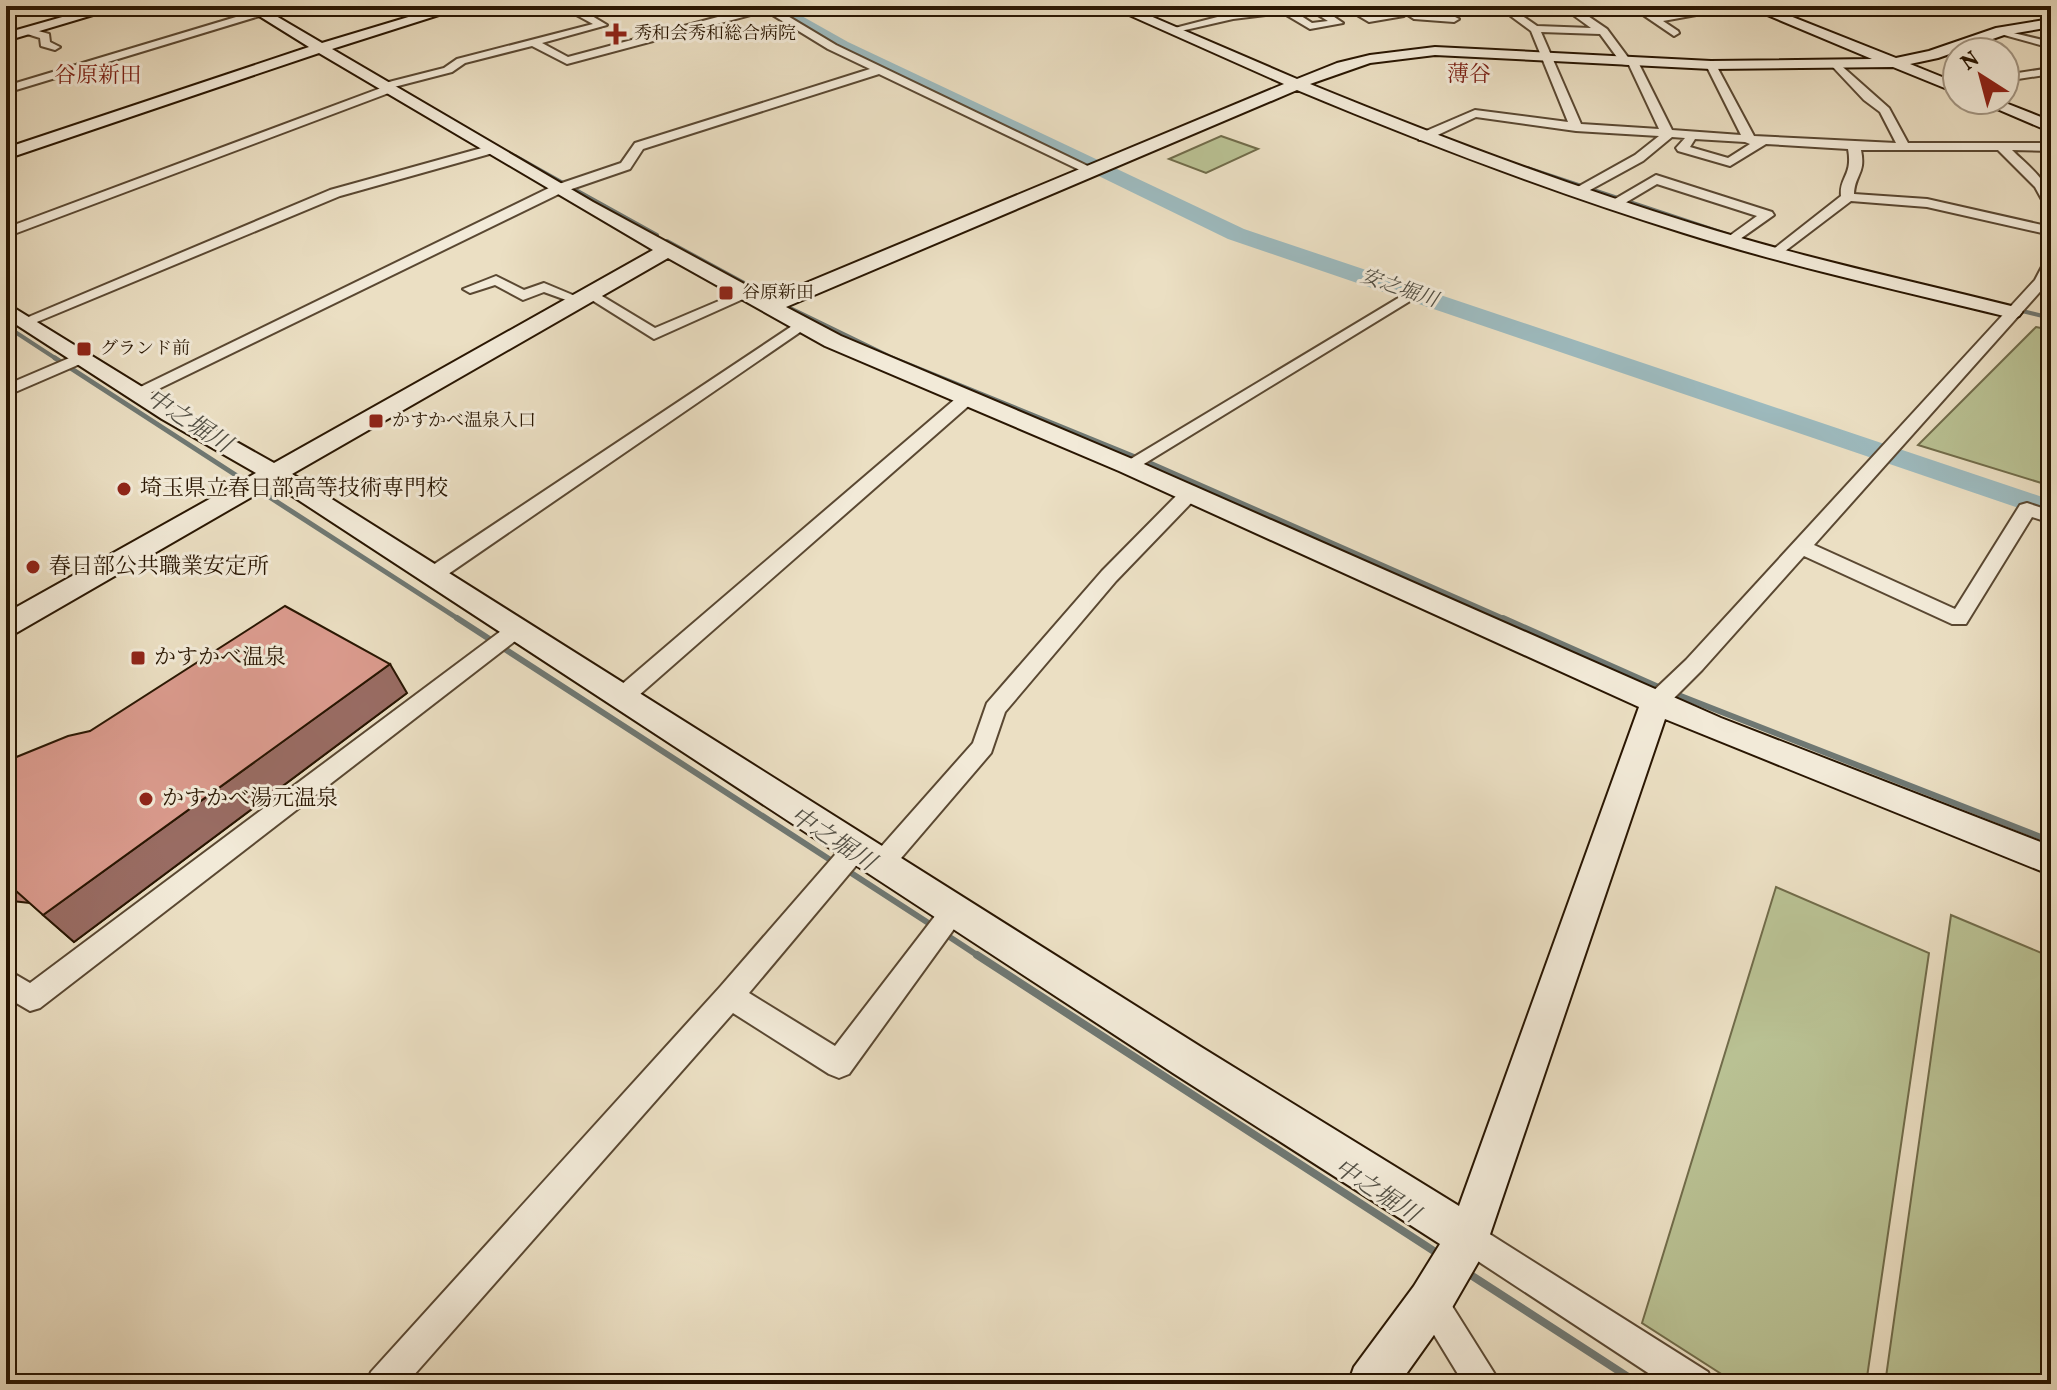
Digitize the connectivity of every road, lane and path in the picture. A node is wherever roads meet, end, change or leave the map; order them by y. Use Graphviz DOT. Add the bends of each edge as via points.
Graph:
graph roads {
  1 [pos="116,6"];
  2 [pos="311,6"];
  3 [pos="460,6"];
  4 [pos="583,6"];
  5 [pos="1116,6"];
  6 [pos="1319,6"];
  7 [pos="1347,6"];
  8 [pos="1381,6"];
  9 [pos="1399,6"];
  10 [pos="1426,6"];
  11 [pos="1502,6"];
  12 [pos="1615,6"];
  13 [pos="1635,6"];
  14 [pos="1741,6"];
  15 [pos="1753,6"];
  16 [pos="766,7"];
  17 [pos="1311,7"];
  18 [pos="429,9"];
  19 [pos="1285,10"];
  20 [pos="260,11"];
  21 [pos="1653,19"];
  22 [pos="2051,23"];
  23 [pos="1535,29"];
  24 [pos="1172,30"];
  25 [pos="28,31"];
  26 [pos="1603,31"];
  27 [pos="2001,31"];
  28 [pos="1674,33"];
  29 [pos="6,37"];
  30 [pos="532,42"];
  31 [pos="2051,45"];
  32 [pos="55,47"];
  33 [pos="320,48"];
  34 [pos="1548,55"];
  35 [pos="1629,62"];
  36 [pos="1894,63"];
  37 [pos="1836,64"];
  38 [pos="1711,65"];
  39 [pos="879,70"];
  40 [pos="2051,71"];
  41 [pos="2021,76"];
  42 [pos="1941,80"];
  43 [pos="1298,84"];
  44 [pos="387,87"];
  45 [pos="6,90"];
  46 [pos="2021,115"];
  47 [pos="1576,127"];
  48 [pos="2051,127"];
  49 [pos="1668,135"];
  50 [pos="1694,136"];
  51 [pos="1423,137"];
  52 [pos="1756,140"];
  53 [pos="1854,146"];
  54 [pos="2000,146"];
  55 [pos="1904,147"];
  56 [pos="2051,147"];
  57 [pos="489,150"];
  58 [pos="6,154"];
  59 [pos="1090,170"];
  60 [pos="558,189"];
  61 [pos="1579,192"];
  62 [pos="1848,197"];
  63 [pos="1615,203"];
  64 [pos="2051,204"];
  65 [pos="2051,231"];
  66 [pos="6,233"];
  67 [pos="1733,240"];
  68 [pos="666,251"];
  69 [pos="1776,254"];
  70 [pos="2051,262"];
  71 [pos="2046,282"];
  72 [pos="470,289"];
  73 [pos="586,297"];
  74 [pos="1405,298"];
  75 [pos="756,301"];
  76 [pos="6,309"];
  77 [pos="2014,310"];
  78 [pos="27,321"];
  79 [pos="801,325"];
  80 [pos="81,358"];
  81 [pos="6,391"];
  82 [pos="136,393"];
  83 [pos="967,398"];
  84 [pos="1135,461"];
  85 [pos="275,474"];
  86 [pos="1189,494"];
  87 [pos="2051,517"];
  88 [pos="1802,547"];
  89 [pos="431,576"];
  90 [pos="9,621"];
  91 [pos="504,639"];
  92 [pos="1664,695"];
  93 [pos="622,697"];
  94 [pos="868,856"];
  95 [pos="2051,861"];
  96 [pos="954,911"];
  97 [pos="6,981"];
  98 [pos="730,996"];
  99 [pos="1452,1267"];
  100 [pos="383,1384"];
  101 [pos="1371,1384"];
  102 [pos="1484,1384"];
  103 [pos="1696,1384"];
  1 -- 25 [label="street"];
  2 -- 20 [label="street"];
  3 -- 18 [label="street"];
  4 -- 30 [label="street" via="574,10 602,25"];
  5 -- 24 [label="street"];
  6 -- 17 [label="street"];
  7 -- 8 [label="street" via="1369,19 1399,16"];
  9 -- 10 [label="street" via="1418,17 1454,19"];
  11 -- 23 [label="street"];
  12 -- 26 [label="street" via="1572,10"];
  13 -- 21 [label="street"];
  14 -- 21 [label="street"];
  15 -- 36 [label="street"];
  16 -- 30 [label="street" via="567,61"];
  16 -- 39 [label="street"];
  17 -- 19 [label="street"];
  17 -- 19 [label="street" via="1338,23 1310,26"];
  18 -- 33 [label="street"];
  19 -- 24 [label="street"];
  20 -- 33 [label="street"];
  20 -- 45 [label="street"];
  21 -- 28 [label="street"];
  22 -- 27 [label="street"];
  23 -- 26 [label="street"];
  23 -- 34 [label="street"];
  24 -- 43 [label="street"];
  25 -- 29 [label="street"];
  25 -- 32 [label="street" via="45,36 45,44"];
  26 -- 35 [label="street"];
  27 -- 31 [label="street"];
  27 -- 36 [label="street"];
  30 -- 44 [label="street"];
  33 -- 44 [label="street"];
  33 -- 58 [label="street"];
  34 -- 35 [label="street"];
  34 -- 43 [label="street" via="1410,53 1342,66"];
  34 -- 47 [label="street"];
  35 -- 38 [label="street"];
  35 -- 49 [label="street"];
  36 -- 37 [label="street"];
  36 -- 42 [label="street"];
  37 -- 38 [label="street"];
  37 -- 55 [label="street" via="1885,110"];
  38 -- 52 [label="street"];
  39 -- 59 [label="street"];
  39 -- 60 [label="street" via="639,146 626,166"];
  40 -- 41 [label="street"];
  43 -- 51 [label="street"];
  43 -- 59 [label="street"];
  44 -- 57 [label="street"];
  44 -- 66 [label="street"];
  46 -- 48 [label="street"];
  47 -- 49 [label="street"];
  47 -- 51 [label="street" via="1475,113"];
  49 -- 50 [label="street"];
  49 -- 61 [label="street"];
  50 -- 52 [label="street"];
  50 -- 52 [label="street" via="1682,148 1730,162"];
  51 -- 61 [label="street"];
  52 -- 53 [label="street"];
  53 -- 55 [label="street"];
  53 -- 62 [label="street" via="1858,167"];
  54 -- 55 [label="street"];
  54 -- 56 [label="street"];
  54 -- 64 [label="street" via="2040,185"];
  57 -- 60 [label="street"];
  57 -- 78 [label="street" via="335,193"];
  59 -- 75 [label="street"];
  60 -- 68 [label="street"];
  60 -- 82 [label="street"];
  61 -- 63 [label="street"];
  62 -- 65 [label="street" via="1927,203"];
  62 -- 69 [label="street"];
  63 -- 67 [label="street"];
  63 -- 67 [label="street" via="1656,179 1767,215"];
  67 -- 69 [label="street"];
  68 -- 73 [label="street"];
  68 -- 75 [label="street"];
  69 -- 77 [label="street"];
  70 -- 71 [label="street"];
  71 -- 77 [label="street"];
  72 -- 73 [label="street" via="496,280 523,296 544,287"];
  73 -- 75 [label="street" via="654,334"];
  73 -- 85 [label="street"];
  74 -- 84 [label="street"];
  75 -- 79 [label="street"];
  76 -- 78 [label="street"];
  77 -- 88 [label="street"];
  78 -- 80 [label="street"];
  79 -- 83 [label="street"];
  79 -- 89 [label="street"];
  80 -- 81 [label="street"];
  80 -- 82 [label="street"];
  82 -- 85 [label="street"];
  83 -- 84 [label="street"];
  83 -- 93 [label="street"];
  84 -- 86 [label="street"];
  85 -- 89 [label="street"];
  85 -- 90 [label="street"];
  86 -- 92 [label="street"];
  86 -- 94 [label="street" via="1109,576 995,709 983,747"];
  87 -- 88 [label="street" via="2027,509 1959,619"];
  88 -- 92 [label="street"];
  89 -- 91 [label="street"];
  91 -- 93 [label="street"];
  91 -- 97 [label="street" via="30,999"];
  92 -- 95 [label="street"];
  92 -- 99 [label="street"];
  93 -- 94 [label="street"];
  94 -- 96 [label="street"];
  94 -- 98 [label="street"];
  96 -- 98 [label="street" via="839,1064"];
  96 -- 99 [label="street"];
  98 -- 100 [label="street"];
  99 -- 101 [label="street"];
  99 -- 102 [label="street"];
  99 -- 103 [label="street"];
}
